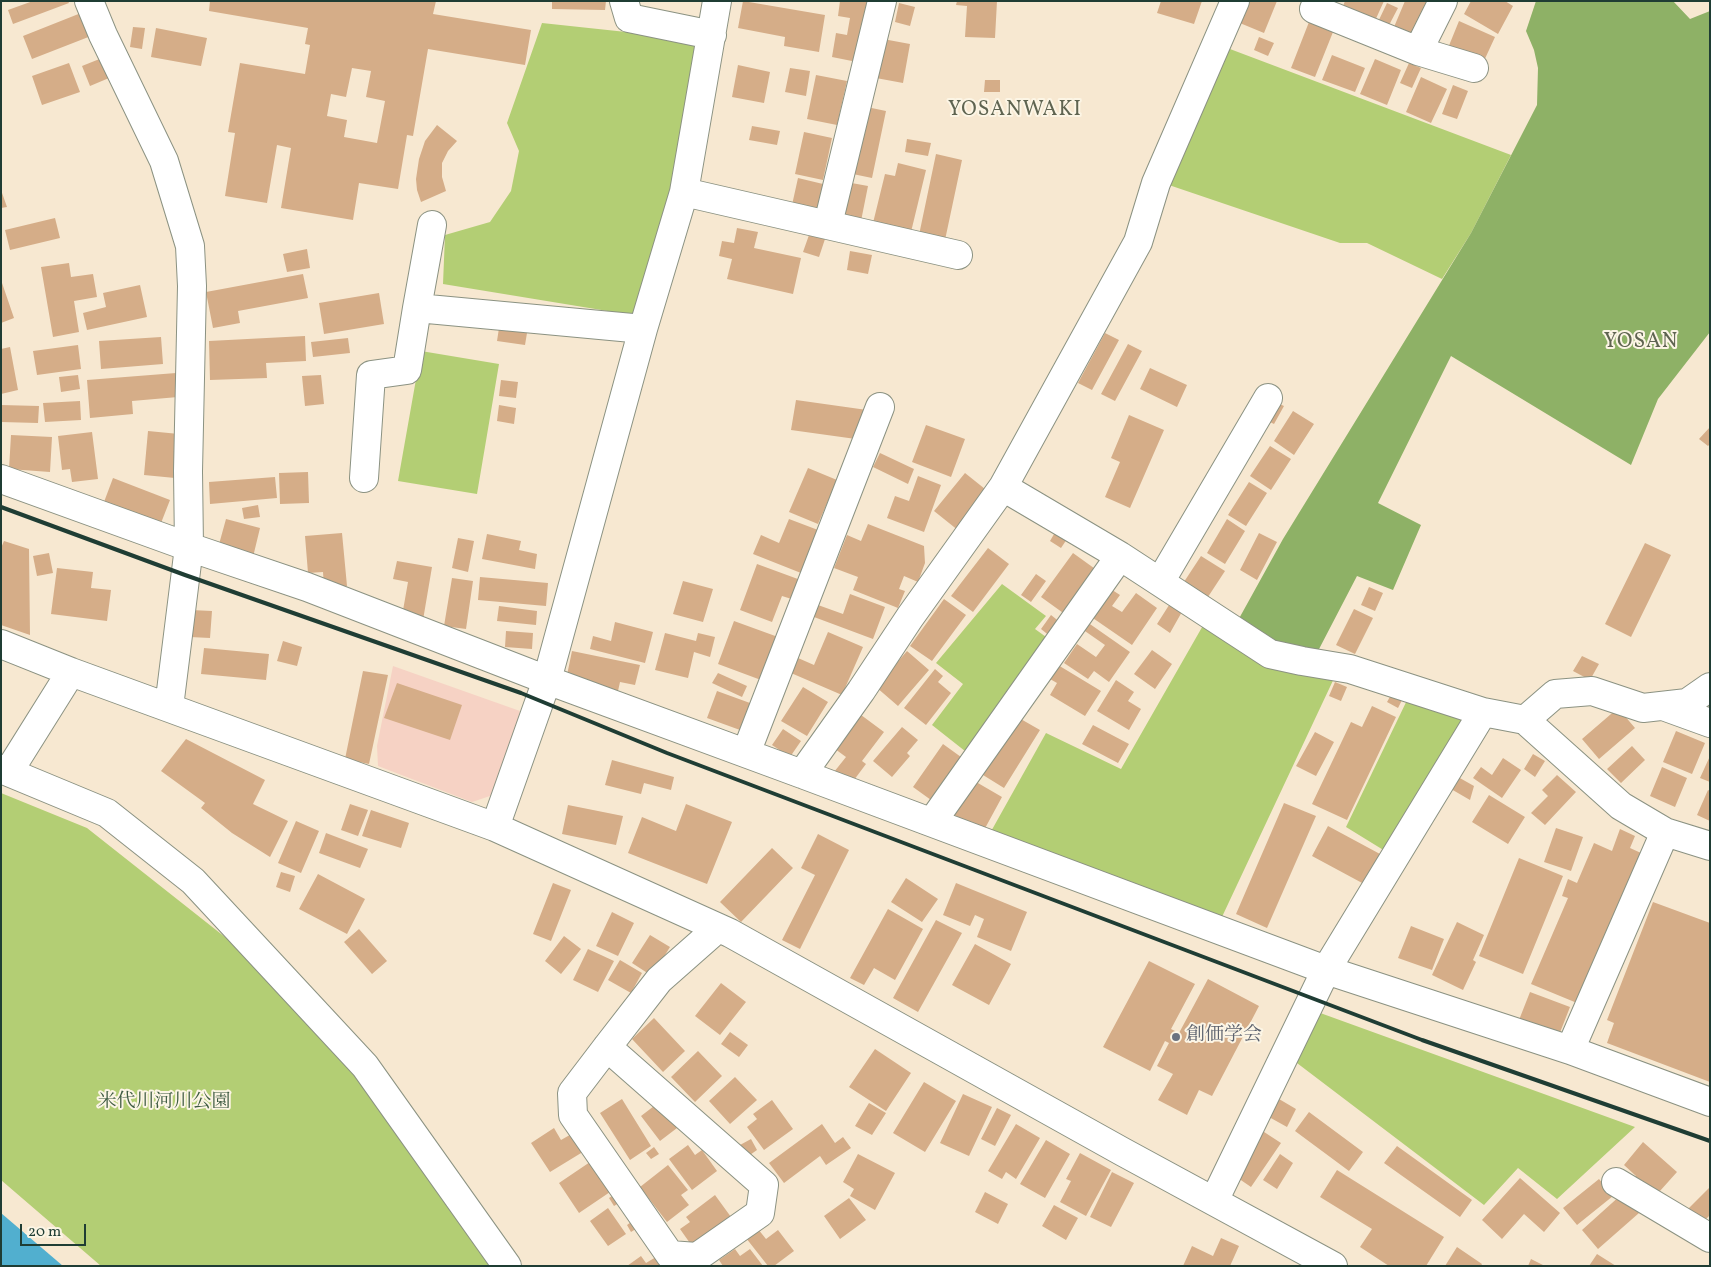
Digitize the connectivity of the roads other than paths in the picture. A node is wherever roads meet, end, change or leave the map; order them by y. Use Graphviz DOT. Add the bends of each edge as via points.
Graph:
graph roads {
  1 [pos="89,1"];
  2 [pos="624,1"];
  3 [pos="717,1"];
  4 [pos="882,1"];
  5 [pos="1235,1"];
  6 [pos="1318,1"];
  7 [pos="1443,1"];
  8 [pos="712,35"];
  9 [pos="1418,51"];
  10 [pos="1474,68"];
  11 [pos="684,192"];
  12 [pos="828,224"];
  13 [pos="432,225"];
  14 [pos="958,254"];
  15 [pos="418,308"];
  16 [pos="643,329"];
  17 [pos="1268,398"];
  18 [pos="880,407"];
  19 [pos="364,478"];
  20 [pos="1,479"];
  21 [pos="1003,487"];
  22 [pos="189,547"];
  23 [pos="1120,556"];
  24 [pos="1160,582"];
  25 [pos="1,644"];
  26 [pos="71,672"];
  27 [pos="547,680"];
  28 [pos="1710,687"];
  29 [pos="1663,706"];
  30 [pos="168,707"];
  31 [pos="1483,712"];
  32 [pos="1525,720"];
  33 [pos="1710,723"];
  34 [pos="746,753"];
  35 [pos="5,770"];
  36 [pos="802,774"];
  37 [pos="932,822"];
  38 [pos="495,827"];
  39 [pos="1665,832"];
  40 [pos="1710,846"];
  41 [pos="718,928"];
  42 [pos="1326,970"];
  43 [pos="607,1047"];
  44 [pos="1570,1050"];
  45 [pos="1710,1102"];
  46 [pos="1616,1182"];
  47 [pos="1214,1201"];
  48 [pos="1710,1238"];
  49 [pos="507,1266"];
  50 [pos="1333,1266"];
  1 -- 22 [label="street" via="164,161 190,246"];
  2 -- 8 [label="street" via="630,18"];
  3 -- 8 [label="street"];
  4 -- 12 [label="street"];
  5 -- 21 [label="street" via="1156,182 1138,242"];
  6 -- 9 [label="street" via="1314,10"];
  7 -- 9 [label="street"];
  8 -- 11 [label="street"];
  9 -- 10 [label="street"];
  11 -- 12 [label="street"];
  11 -- 16 [label="street"];
  12 -- 14 [label="street"];
  13 -- 15 [label="street"];
  15 -- 16 [label="street"];
  15 -- 19 [label="street" via="407,370 371,375"];
  16 -- 27 [label="street"];
  17 -- 24 [label="street"];
  18 -- 34 [label="street"];
  20 -- 22 [label="street"];
  21 -- 23 [label="street"];
  21 -- 36 [label="street"];
  22 -- 27 [label="street" via="307,587"];
  22 -- 30 [label="street"];
  23 -- 24 [label="street"];
  23 -- 37 [label="street"];
  24 -- 31 [label="street" via="1270,654 1350,668"];
  25 -- 26 [label="street"];
  26 -- 30 [label="street"];
  26 -- 35 [label="street"];
  27 -- 34 [label="street"];
  27 -- 38 [label="street"];
  28 -- 29 [label="street" via="1687,703"];
  29 -- 32 [label="street" via="1644,708 1592,691 1555,694"];
  29 -- 33 [label="street"];
  30 -- 38 [label="street"];
  31 -- 32 [label="street"];
  31 -- 42 [label="street"];
  32 -- 39 [label="street" via="1621,806"];
  34 -- 36 [label="street"];
  35 -- 49 [label="street" via="107,813 193,881 365,1066"];
  36 -- 37 [label="street"];
  37 -- 42 [label="street"];
  38 -- 41 [label="street"];
  39 -- 40 [label="street"];
  39 -- 44 [label="street"];
  41 -- 43 [label="street" via="659,980"];
  41 -- 47 [label="street"];
  42 -- 44 [label="street"];
  42 -- 47 [label="street"];
  43 -- 43 [label="street" via="572,1093 573,1115 670,1254 698,1257 760,1213 764,1185"];
  44 -- 45 [label="street"];
  46 -- 48 [label="street"];
  47 -- 50 [label="street"];
}
